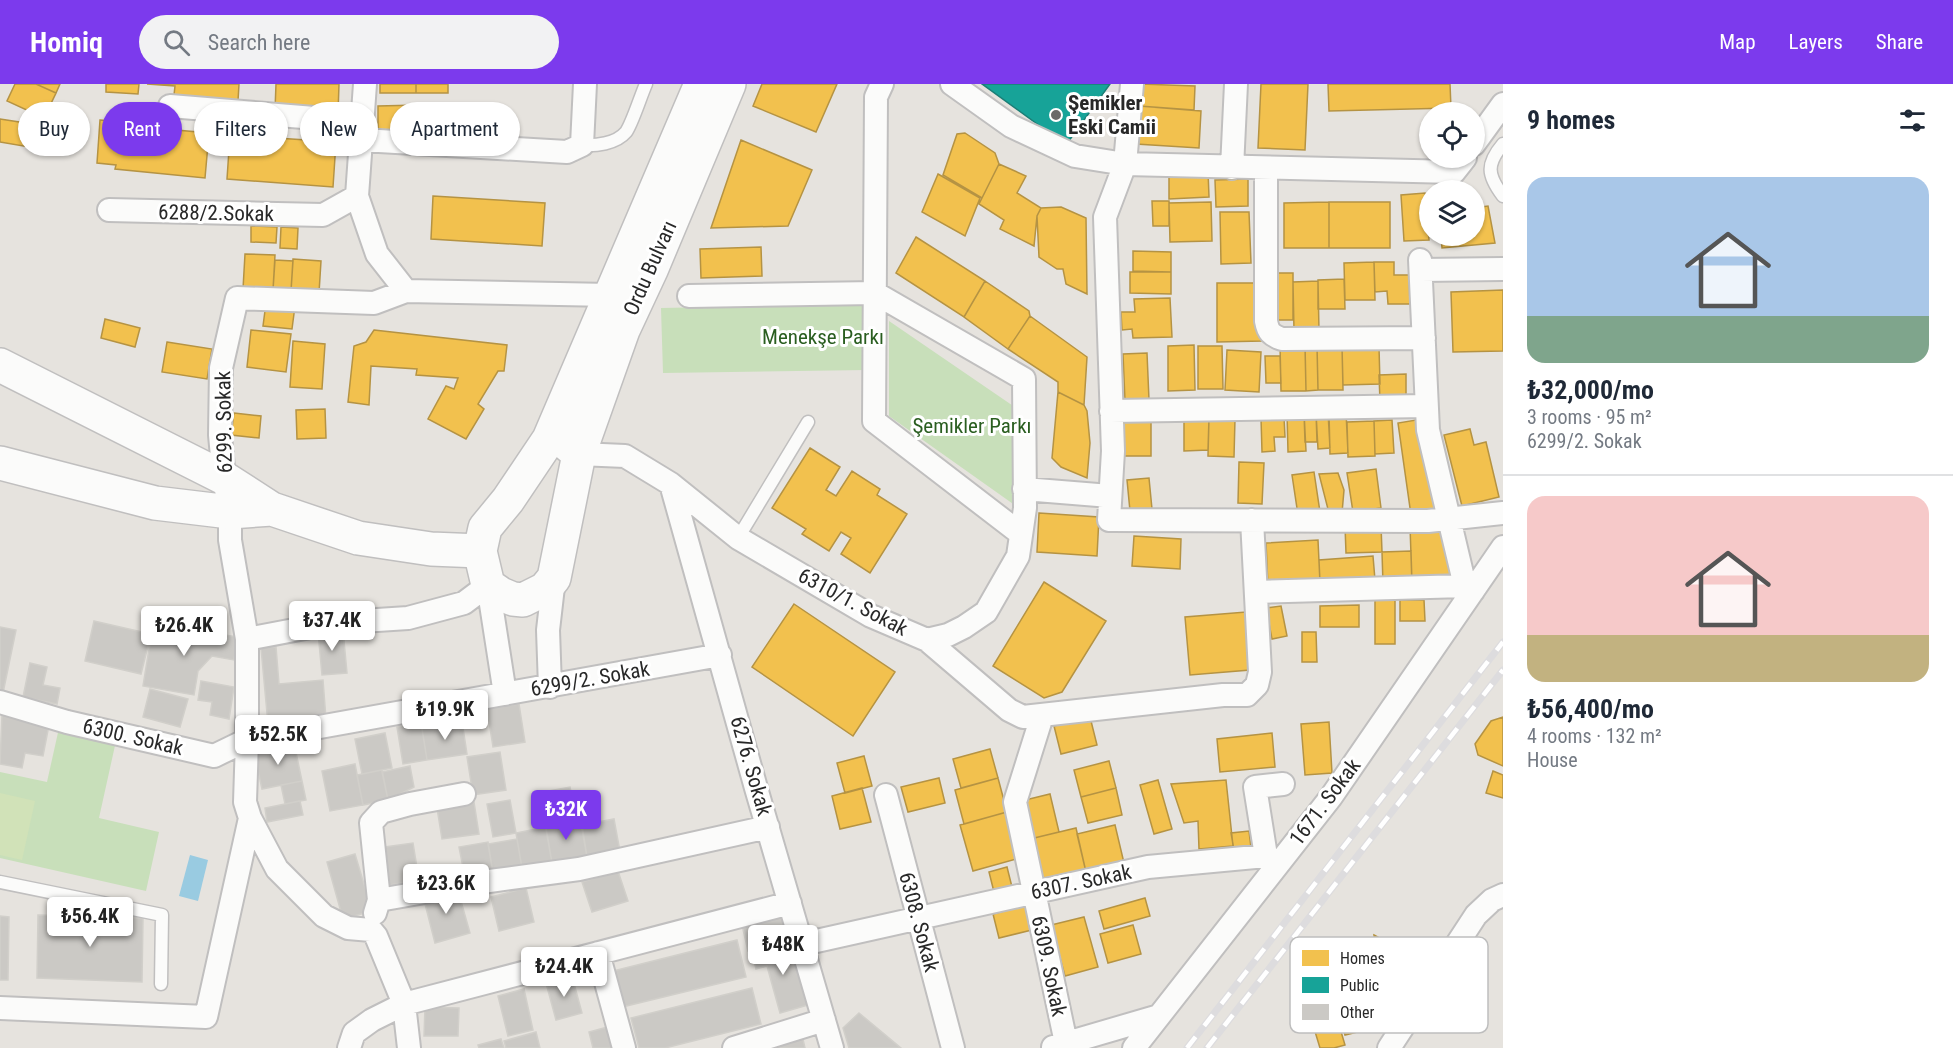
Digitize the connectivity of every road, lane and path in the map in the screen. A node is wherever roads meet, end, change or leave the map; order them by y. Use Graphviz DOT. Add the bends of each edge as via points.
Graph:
graph roads {
  1 [pos="365,84"];
  2 [pos="585,84"];
  3 [pos="646,84"];
  4 [pos="701,84"];
  5 [pos="729,84"];
  6 [pos="882,84"];
  7 [pos="952,84"];
  8 [pos="1132,84"];
  9 [pos="1236,84"];
  10 [pos="364,102"];
  11 [pos="1503,104"];
  12 [pos="182,108"];
  13 [pos="300,123"];
  14 [pos="1485,129"];
  15 [pos="378,133"];
  16 [pos="1503,144"];
  17 [pos="582,145"];
  18 [pos="360,156"];
  19 [pos="1125,164"];
  20 [pos="1232,168"];
  21 [pos="1266,168"];
  22 [pos="1458,168"];
  23 [pos="357,196"];
  24 [pos="1503,196"];
  25 [pos="109,210"];
  26 [pos="1503,269"];
  27 [pos="406,291"];
  28 [pos="875,293"];
  29 [pos="610,295"];
  30 [pos="689,296"];
  31 [pos="1424,338"];
  32 [pos="0,365"];
  33 [pos="1426,406"];
  34 [pos="1111,411"];
  35 [pos="808,422"];
  36 [pos="549,439"];
  37 [pos="579,454"];
  38 [pos="0,463"];
  39 [pos="224,478"];
  40 [pos="671,484"];
  41 [pos="1024,489"];
  42 [pos="1110,496"];
  43 [pos="272,509"];
  44 [pos="230,512"];
  45 [pos="1503,513"];
  46 [pos="1449,518"];
  47 [pos="1252,520"];
  48 [pos="1021,534"];
  49 [pos="738,538"];
  50 [pos="1503,547"];
  51 [pos="480,550"];
  52 [pos="554,578"];
  53 [pos="488,585"];
  54 [pos="1469,589"];
  55 [pos="1256,592"];
  56 [pos="247,639"];
  57 [pos="927,640"];
  58 [pos="720,655"];
  59 [pos="550,687"];
  60 [pos="505,694"];
  61 [pos="0,702"];
  62 [pos="1042,716"];
  63 [pos="247,740"];
  64 [pos="1283,784"];
  65 [pos="464,794"];
  66 [pos="886,795"];
  67 [pos="250,818"];
  68 [pos="768,827"];
  69 [pos="0,882"];
  70 [pos="1034,892"];
  71 [pos="1503,895"];
  72 [pos="379,900"];
  73 [pos="790,903"];
  74 [pos="917,918"];
  75 [pos="371,930"];
  76 [pos="1462,937"];
  77 [pos="803,944"];
  78 [pos="598,953"];
  79 [pos="161,984"];
  80 [pos="404,1004"];
  81 [pos="0,1008"];
  82 [pos="1159,1016"];
  83 [pos="824,1020"];
  84 [pos="1399,1033"];
  85 [pos="1058,1045"];
  86 [pos="349,1048"];
  87 [pos="408,1048"];
  88 [pos="624,1048"];
  89 [pos="734,1048"];
  90 [pos="832,1048"];
  91 [pos="953,1048"];
  92 [pos="1134,1048"];
  93 [pos="1389,1048"];
  1 -- 10 [label="street"];
  2 -- 17 [label="street"];
  3 -- 17 [label="lane" via="626,132 610,142"];
  4 -- 29 [label="main road, Ordu Bulvarı"];
  5 -- 37 [label="main road, Ordu Bulvarı" via="623,330"];
  6 -- 28 [label="street" via="876,97"];
  7 -- 19 [label="street" via="1011,126 1076,156"];
  8 -- 19 [label="street"];
  9 -- 20 [label="street"];
  11 -- 14 [label="street"];
  12 -- 13 [label="street"];
  15 -- 17 [label="street" via="567,152"];
  16 -- 24 [label="lane" via="1492,157 1490,167 1492,182"];
  18 -- 23 [label="street"];
  19 -- 20 [label="street"];
  19 -- 34 [label="street" via="1105,217"];
  20 -- 21 [label="street"];
  21 -- 22 [label="street" via="1455,172"];
  21 -- 31 [label="street" via="1266,321 1271,334 1282,339"];
  23 -- 25 [label="street, 6288/2.Sokak" via="323,215"];
  23 -- 27 [label="street" via="377,254"];
  26 -- 31 [label="street" via="1420,265"];
  27 -- 29 [label="street, 6299. Sokak"];
  27 -- 39 [label="street, 6299. Sokak" via="374,303 237,298 221,368"];
  28 -- 30 [label="street"];
  28 -- 41 [label="street, 6310/1. Sokak" via="1024,379"];
  28 -- 48 [label="street" via="874,421"];
  29 -- 36 [label="main road, Ordu Bulvarı"];
  31 -- 33 [label="street"];
  32 -- 39 [label="main road"];
  33 -- 34 [label="street"];
  33 -- 46 [label="street"];
  34 -- 42 [label="street"];
  35 -- 49 [label="lane"];
  36 -- 37 [label="main road" via="562,440"];
  36 -- 51 [label="main road, Ordu Bulvarı" via="485,528"];
  37 -- 40 [label="street, 6310/1. Sokak" via="625,456"];
  37 -- 52 [label="main road, Ordu Bulvarı"];
  38 -- 44 [label="main road" via="155,503"];
  39 -- 43 [label="main road"];
  39 -- 44 [label="street, 6299. Sokak"];
  40 -- 49 [label="street, 6310/1. Sokak"];
  40 -- 58 [label="street, 6276. Sokak"];
  41 -- 42 [label="street"];
  41 -- 48 [label="street, 6310/1. Sokak"];
  42 -- 47 [label="street" via="1109,520"];
  43 -- 44 [label="main road"];
  43 -- 51 [label="main road" via="358,538 431,549"];
  44 -- 56 [label="street, 6299. Sokak" via="230,540"];
  45 -- 46 [label="street"];
  46 -- 47 [label="street"];
  46 -- 54 [label="street"];
  47 -- 55 [label="street"];
  48 -- 57 [label="street, 6310/1. Sokak" via="1018,556 987,612 948,635"];
  49 -- 57 [label="street, 6310/1. Sokak" via="871,616"];
  50 -- 54 [label="street, 1671. Sokak"];
  51 -- 53 [label="main road"];
  52 -- 53 [label="main road" via="545,589 523,600 513,600"];
  52 -- 59 [label="street, Ordu Bulvarı" via="548,630"];
  53 -- 56 [label="street" via="464,603 408,618 331,623"];
  53 -- 60 [label="street"];
  54 -- 55 [label="street"];
  54 -- 82 [label="street, 1671. Sokak" via="1331,797"];
  55 -- 62 [label="street" via="1260,672 1257,686 1247,695"];
  56 -- 63 [label="street, 6299. Sokak"];
  57 -- 62 [label="street" via="1009,710 1023,717"];
  58 -- 59 [label="street, 6299/2. Sokak"];
  58 -- 68 [label="street, 6276. Sokak"];
  59 -- 60 [label="street, 6299/2. Sokak"];
  60 -- 63 [label="street, 6299/2. Sokak"];
  61 -- 63 [label="street, 6300. Sokak" via="214,756"];
  62 -- 70 [label="street, 6309. Sokak" via="1015,802"];
  63 -- 67 [label="street" via="245,802"];
  64 -- 70 [label="street, 6307. Sokak" via="1255,787 1266,856 1148,867"];
  65 -- 72 [label="street" via="381,812 371,823"];
  66 -- 74 [label="street, 6308. Sokak"];
  67 -- 75 [label="street" via="277,869 324,916 348,928"];
  67 -- 81 [label="street" via="206,1017"];
  68 -- 72 [label="street" via="579,869"];
  68 -- 73 [label="street, 6276. Sokak"];
  69 -- 79 [label="lane" via="162,915"];
  70 -- 74 [label="street, 6307. Sokak"];
  70 -- 85 [label="street, 6309. Sokak"];
  71 -- 76 [label="street" via="1476,915"];
  72 -- 75 [label="street"];
  73 -- 77 [label="street, 6276. Sokak"];
  73 -- 78 [label="street"];
  74 -- 77 [label="street, 6307. Sokak"];
  74 -- 91 [label="street, 6308. Sokak"];
  75 -- 80 [label="street"];
  77 -- 83 [label="street, 6276. Sokak"];
  78 -- 80 [label="street"];
  78 -- 88 [label="street"];
  80 -- 86 [label="street" via="354,1033"];
  80 -- 87 [label="street"];
  82 -- 85 [label="street"];
  82 -- 92 [label="street, 1671. Sokak"];
  83 -- 89 [label="street"];
  83 -- 90 [label="street, 6276. Sokak"];
  84 -- 93 [label="street"];
}
